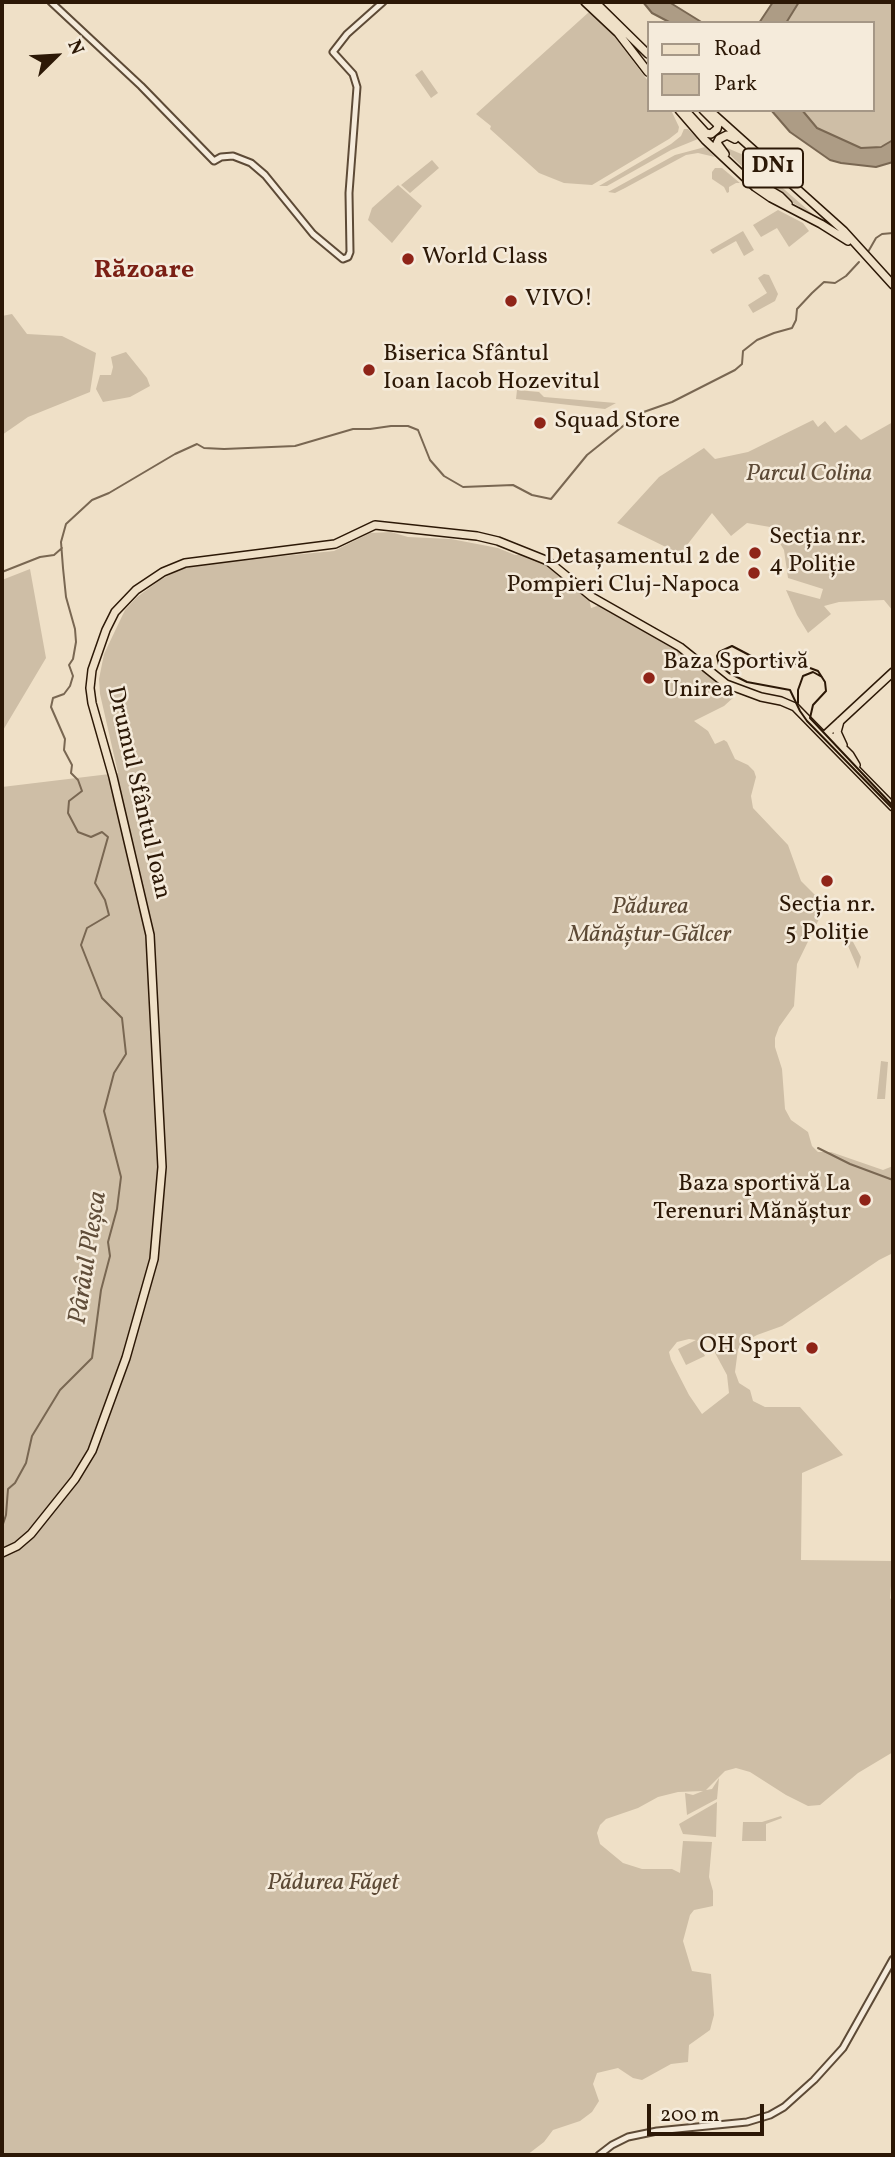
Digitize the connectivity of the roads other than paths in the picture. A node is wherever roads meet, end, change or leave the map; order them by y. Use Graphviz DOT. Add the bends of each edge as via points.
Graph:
graph roads {
  1 [pos="51,2"];
  2 [pos="383,2"];
  3 [pos="584,2"];
  4 [pos="595,2"];
  5 [pos="646,52"];
  6 [pos="646,69"];
  7 [pos="681,112"];
  8 [pos="687,112"];
  9 [pos="705,112"];
  10 [pos="711,112"];
  11 [pos="756,153"];
  12 [pos="795,211"];
  13 [pos="866,255"];
  14 [pos="893,285"];
  15 [pos="893,672"];
  16 [pos="842,717"];
  17 [pos="822,731"];
  18 [pos="846,751"];
  19 [pos="859,772"];
  20 [pos="893,807"];
  21 [pos="2,1553"];
  22 [pos="893,1959"];
  23 [pos="599,2155"];
  1 -- 2 [label="street" via="214,161 233,156 251,163 313,233 343,259 350,252 349,193 357,88 353,74 333,50"];
  3 -- 6 [label="main road" via="618,33"];
  4 -- 5 [label="main road"];
  7 -- 12 [label="main road, DN1" via="741,175"];
  8 -- 9 [label="main road" via="706,133 715,133 718,125"];
  10 -- 11 [label="main road, DN1"];
  11 -- 12 [label="main road" via="727,135 717,143 735,165"];
  11 -- 13 [label="main road, DN1"];
  12 -- 13 [label="main road, DN1"];
  13 -- 14 [label="main road, DN1"];
  15 -- 16 [label="main road"];
  16 -- 17 [label="main road"];
  16 -- 18 [label="main road" via="837,732"];
  17 -- 18 [label="main road"];
  17 -- 19 [label="main road"];
  17 -- 21 [label="main road, Drumul Sfântul Ioan" via="786,703 722,682 680,647 592,597 544,559 477,536 375,525 335,544 181,564 128,597 113,615 101,642 90,688 150,935 162,1167 154,1259 127,1358 91,1452 31,1534"];
  18 -- 19 [label="main road"];
  19 -- 20 [label="main road"];
  22 -- 23 [label="street" via="843,2048 775,2112 734,2125 640,2134 619,2140"];
}
